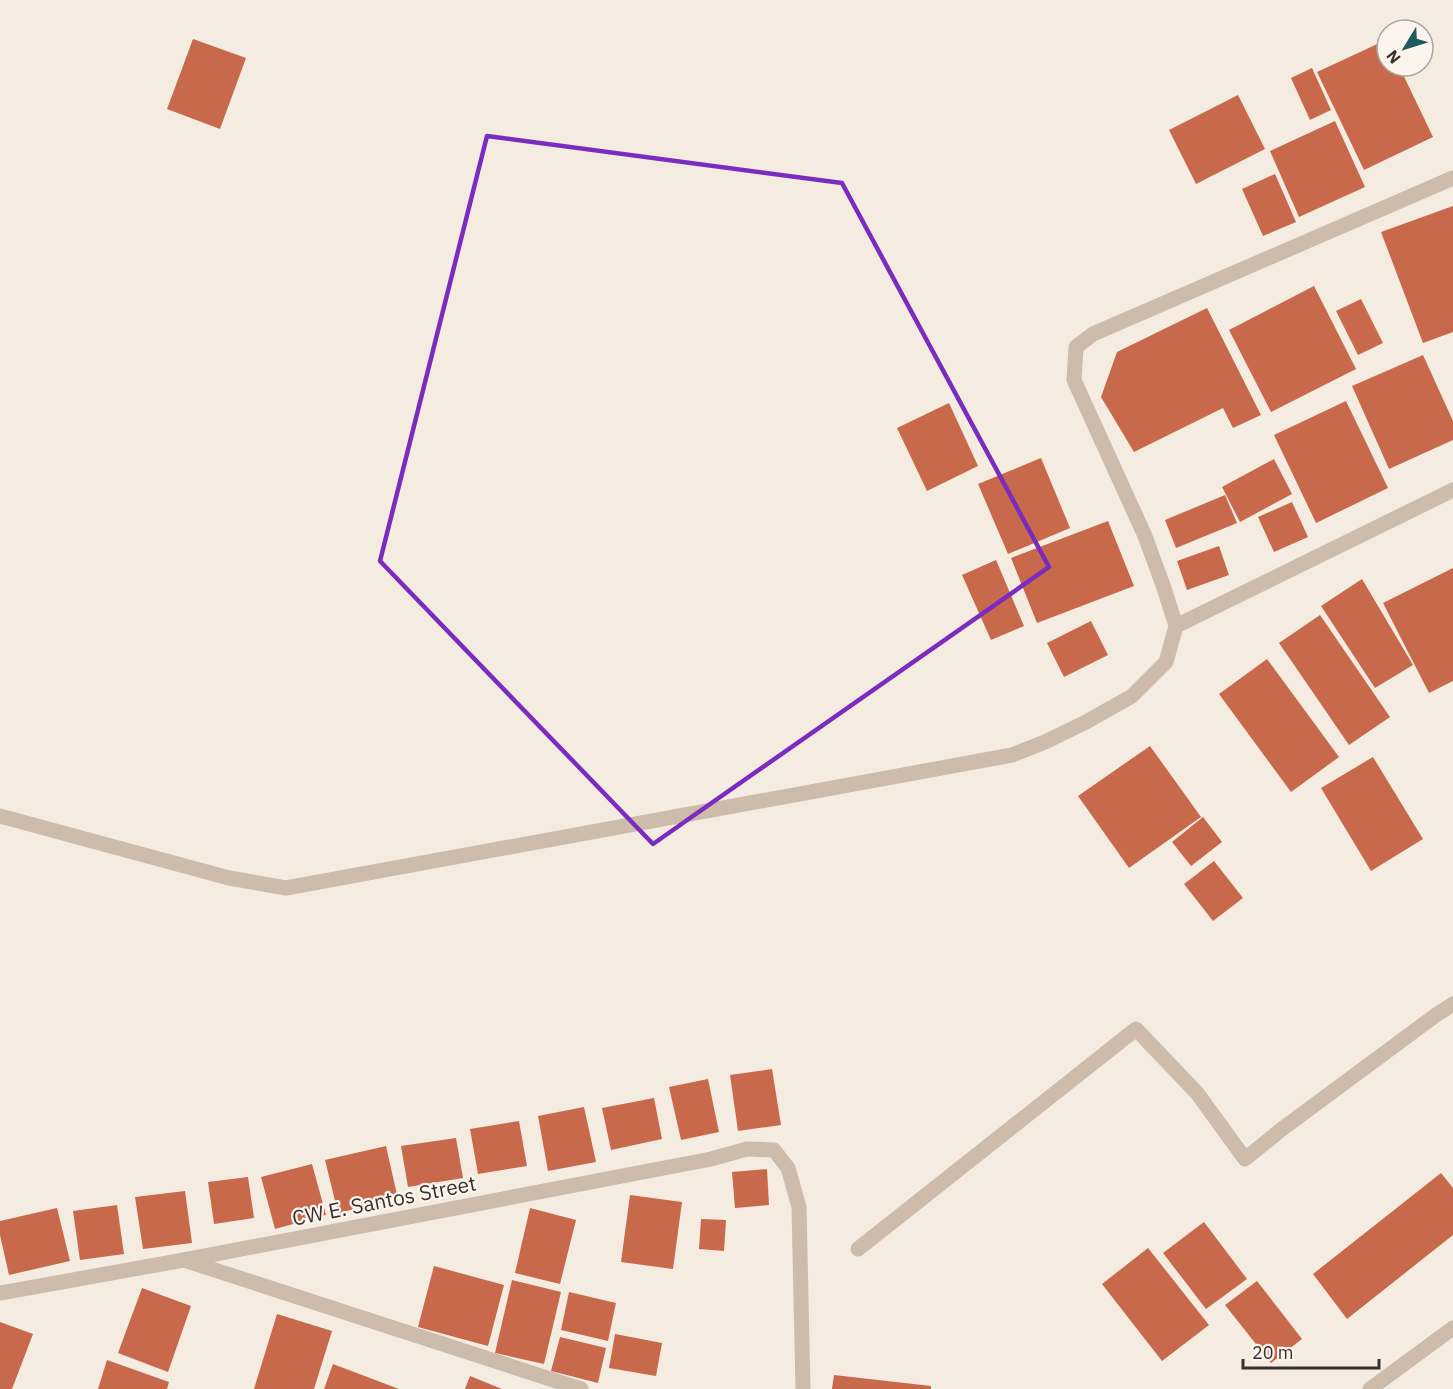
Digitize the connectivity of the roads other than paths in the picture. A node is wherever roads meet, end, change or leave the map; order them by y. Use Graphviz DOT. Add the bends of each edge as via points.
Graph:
graph roads {
  1 [pos="1453,178"];
  2 [pos="1453,490"];
  3 [pos="1176,626"];
  4 [pos="0,816"];
  5 [pos="1453,1004"];
  6 [pos="858,1249"];
  7 [pos="184,1260"];
  8 [pos="0,1293"];
  9 [pos="1453,1328"];
  10 [pos="581,1389"];
  11 [pos="802,1389"];
  12 [pos="1370,1389"];
  1 -- 3 [label="street" via="1093,334 1077,347 1074,380 1145,536"];
  2 -- 3 [label="street"];
  3 -- 4 [label="street" via="1166,662 1131,696 1086,723 1012,754 286,888 229,878"];
  5 -- 6 [label="street" via="1245,1159 1197,1093 1136,1029"];
  7 -- 8 [label="street, CW E. Santos Street"];
  7 -- 10 [label="street"];
  7 -- 11 [label="street, CW E. Santos Street" via="747,1149 774,1150 788,1168 799,1207"];
  9 -- 12 [label="street"];
}
